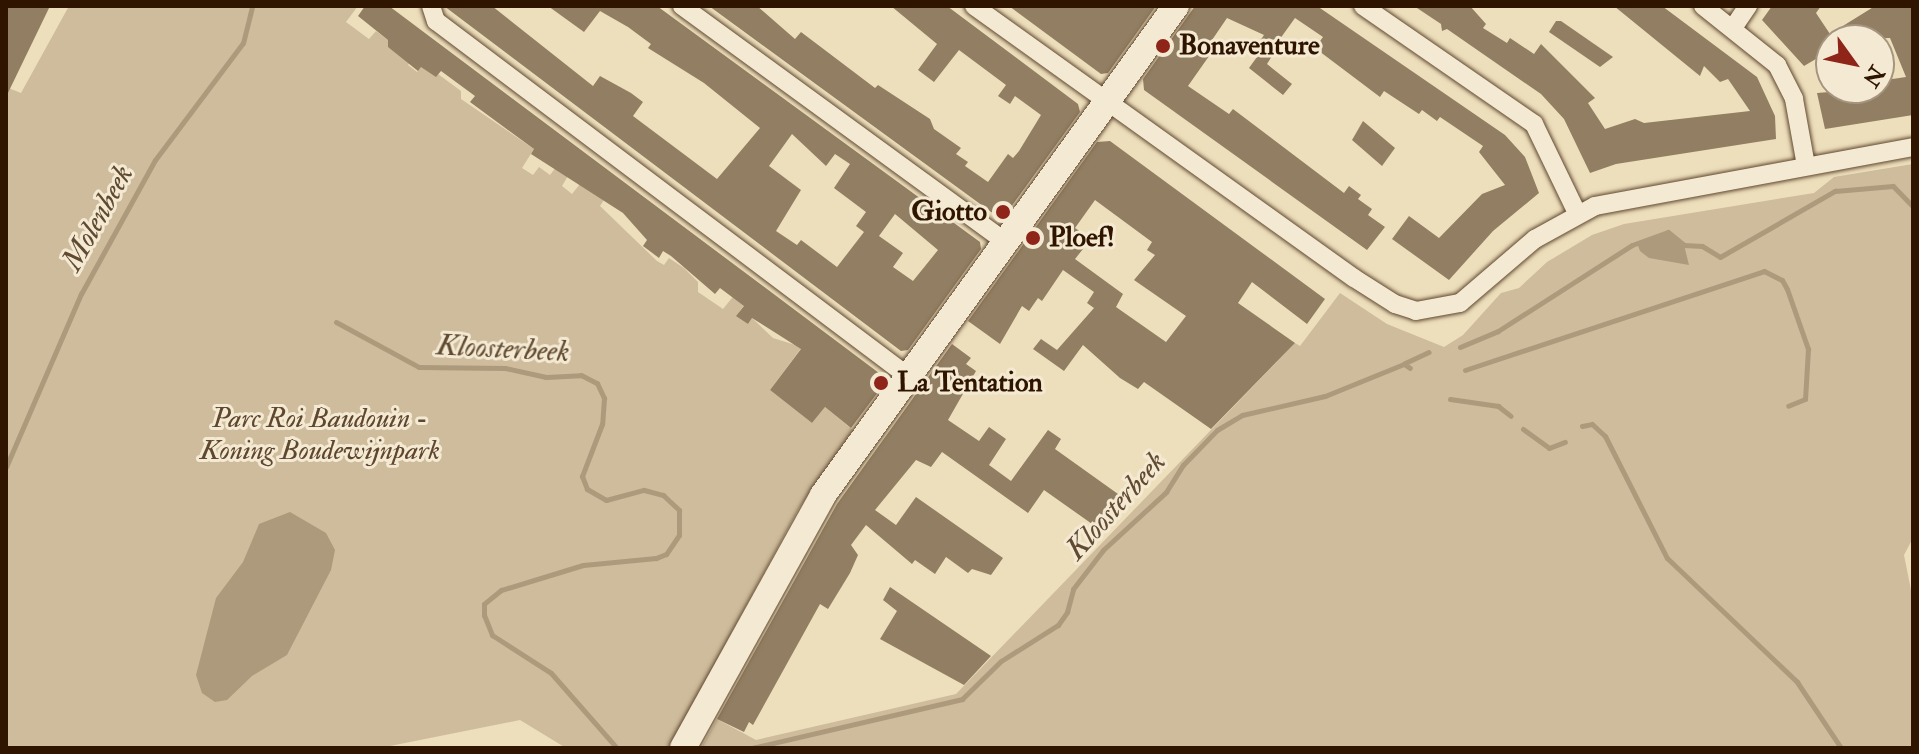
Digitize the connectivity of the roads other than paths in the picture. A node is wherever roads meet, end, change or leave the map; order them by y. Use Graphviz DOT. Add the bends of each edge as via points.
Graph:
graph roads {
  1 [pos="415,6"];
  2 [pos="682,6"];
  3 [pos="974,6"];
  4 [pos="1176,6"];
  5 [pos="1363,6"];
  6 [pos="1703,6"];
  7 [pos="1748,6"];
  8 [pos="432,12"];
  9 [pos="1733,28"];
  10 [pos="1109,104"];
  11 [pos="1913,147"];
  12 [pos="1806,166"];
  13 [pos="1577,213"];
  14 [pos="1008,244"];
  15 [pos="909,377"];
  16 [pos="683,748"];
  1 -- 8 [label="street"];
  2 -- 14 [label="street"];
  3 -- 10 [label="street"];
  4 -- 10 [label="street"];
  5 -- 13 [label="street" via="1534,124"];
  6 -- 9 [label="street"];
  7 -- 9 [label="street"];
  8 -- 15 [label="street"];
  9 -- 12 [label="street" via="1760,47 1785,79 1798,111"];
  10 -- 13 [label="street" via="1354,278 1409,309 1427,311 1460,303 1516,253"];
  10 -- 14 [label="street"];
  11 -- 12 [label="street"];
  12 -- 13 [label="street" via="1615,200"];
  14 -- 15 [label="street"];
  15 -- 16 [label="street" via="823,495"];
}
